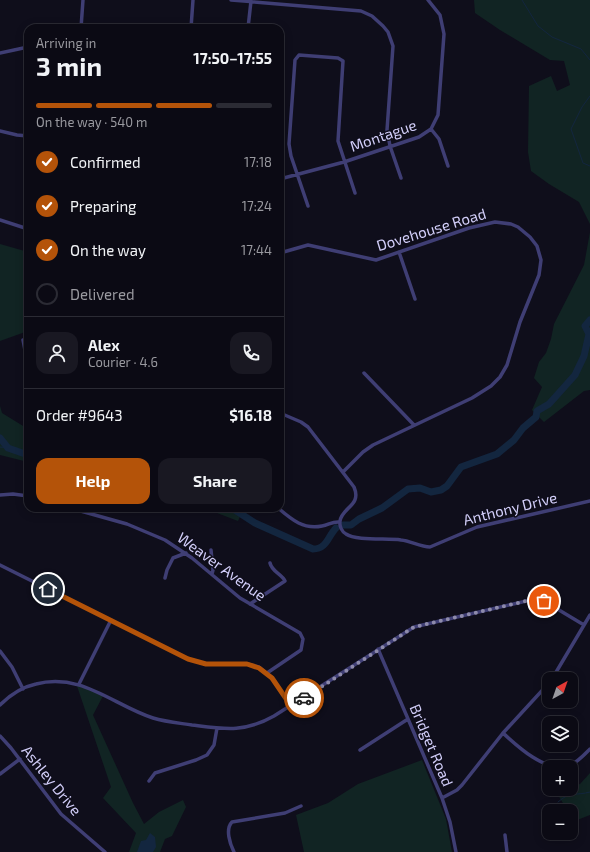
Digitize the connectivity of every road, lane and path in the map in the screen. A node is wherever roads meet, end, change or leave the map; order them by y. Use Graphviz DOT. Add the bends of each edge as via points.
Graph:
graph roads {
  1 [pos="83,0"];
  2 [pos="193,0"];
  3 [pos="231,0"];
  4 [pos="428,0"];
  5 [pos="251,1"];
  6 [pos="81,24"];
  7 [pos="191,24"];
  8 [pos="248,24"];
  9 [pos="24,48"];
  10 [pos="0,53"];
  11 [pos="431,129"];
  12 [pos="0,131"];
  13 [pos="24,136"];
  14 [pos="390,146"];
  15 [pos="344,162"];
  16 [pos="448,166"];
  17 [pos="297,174"];
  18 [pos="401,178"];
  19 [pos="284,179"];
  20 [pos="355,193"];
  21 [pos="308,206"];
  22 [pos="0,220"];
  23 [pos="24,228"];
  24 [pos="284,252"];
  25 [pos="399,252"];
  26 [pos="415,299"];
  27 [pos="23,340"];
  28 [pos="24,345"];
  29 [pos="364,373"];
  30 [pos="284,415"];
  31 [pos="414,425"];
  32 [pos="343,472"];
  33 [pos="0,495"];
  34 [pos="24,495"];
  35 [pos="590,501"];
  36 [pos="83,512"];
  37 [pos="283,512"];
  38 [pos="340,522"];
  39 [pos="211,550"];
  40 [pos="186,554"];
  41 [pos="270,563"];
  42 [pos="0,565"];
  43 [pos="212,574"];
  44 [pos="165,578"];
  45 [pos="250,604"];
  46 [pos="590,615"];
  47 [pos="111,620"];
  48 [pos="584,625"];
  49 [pos="378,649"];
  50 [pos="0,651"];
  51 [pos="556,672"];
  52 [pos="267,673"];
  53 [pos="79,684"];
  54 [pos="23,689"];
  55 [pos="542,691"];
  56 [pos="0,705"];
  57 [pos="291,706"];
  58 [pos="408,719"];
  59 [pos="217,728"];
  60 [pos="503,733"];
  61 [pos="0,736"];
  62 [pos="590,749"];
  63 [pos="360,750"];
  64 [pos="20,759"];
  65 [pos="0,774"];
  66 [pos="148,781"];
  67 [pos="442,798"];
  68 [pos="300,806"];
  69 [pos="506,835"];
  70 [pos="105,852"];
  71 [pos="234,852"];
  72 [pos="456,852"];
  73 [pos="507,852"];
  1 -- 6 [label="street"];
  2 -- 7 [label="street"];
  3 -- 5 [label="street"];
  4 -- 11 [label="street, Montague" via="440,15 444,34 438,115"];
  5 -- 8 [label="street"];
  5 -- 14 [label="street" via="364,12 376,19 390,36 394,50 388,124"];
  9 -- 10 [label="street"];
  11 -- 14 [label="street, Montague" via="419,137"];
  11 -- 16 [label="street" via="439,139"];
  12 -- 13 [label="street"];
  14 -- 15 [label="street, Montague"];
  14 -- 18 [label="street"];
  15 -- 17 [label="street, Montague"];
  15 -- 17 [label="street" via="338,141 343,61 338,58 299,55 296,60 289,144"];
  15 -- 20 [label="street"];
  17 -- 19 [label="street, Montague"];
  17 -- 21 [label="street"];
  22 -- 23 [label="street"];
  24 -- 25 [label="street, Dovehouse Road" via="305,245 374,260"];
  25 -- 26 [label="street"];
  25 -- 31 [label="street, Dovehouse Road" via="483,224 498,222 511,224 526,233 536,244 540,260 537,282 520,322 507,365 500,377 472,398"];
  27 -- 28 [label="street"];
  29 -- 31 [label="street"];
  30 -- 32 [label="street" via="308,427"];
  31 -- 32 [label="street, Dovehouse Road" via="367,448"];
  32 -- 38 [label="street" via="354,487 356,495 353,504"];
  33 -- 34 [label="street"];
  35 -- 38 [label="street, Anthony Drive" via="477,526 430,547 402,540 351,536 343,532"];
  36 -- 40 [label="street, Weaver Avenue" via="140,529 165,540"];
  37 -- 38 [label="street" via="300,525 321,526"];
  39 -- 43 [label="street"];
  40 -- 43 [label="street, Weaver Avenue"];
  40 -- 44 [label="street" via="173,558"];
  41 -- 45 [label="street" via="273,570 285,581"];
  42 -- 47 [label="street"];
  43 -- 45 [label="street, Weaver Avenue"];
  45 -- 52 [label="street, Weaver Avenue" via="295,629 303,639 298,652"];
  46 -- 48 [label="street"];
  47 -- 52 [label="street" via="192,660 206,664 247,664"];
  47 -- 53 [label="street"];
  48 -- 49 [label="street" via="544,601 535,599 420,625"];
  48 -- 51 [label="street"];
  49 -- 57 [label="street"];
  49 -- 58 [label="street, Bridget Road"];
  50 -- 54 [label="street"];
  52 -- 57 [label="street"];
  53 -- 54 [label="street" via="48,681"];
  53 -- 59 [label="street" via="153,718"];
  54 -- 56 [label="street"];
  55 -- 60 [label="street"];
  57 -- 59 [label="street" via="250,727 230,730"];
  58 -- 63 [label="street"];
  58 -- 67 [label="street, Bridget Road"];
  59 -- 66 [label="street" via="214,745 206,755 155,773"];
  60 -- 62 [label="street" via="522,751 552,766 570,765"];
  60 -- 67 [label="street" via="462,785"];
  61 -- 64 [label="street, Ashley Drive"];
  64 -- 65 [label="street"];
  64 -- 70 [label="street, Ashley Drive" via="61,814"];
  67 -- 72 [label="street, Bridget Road"];
  68 -- 71 [label="street" via="285,813 232,822 228,830"];
  69 -- 73 [label="street"];
}
